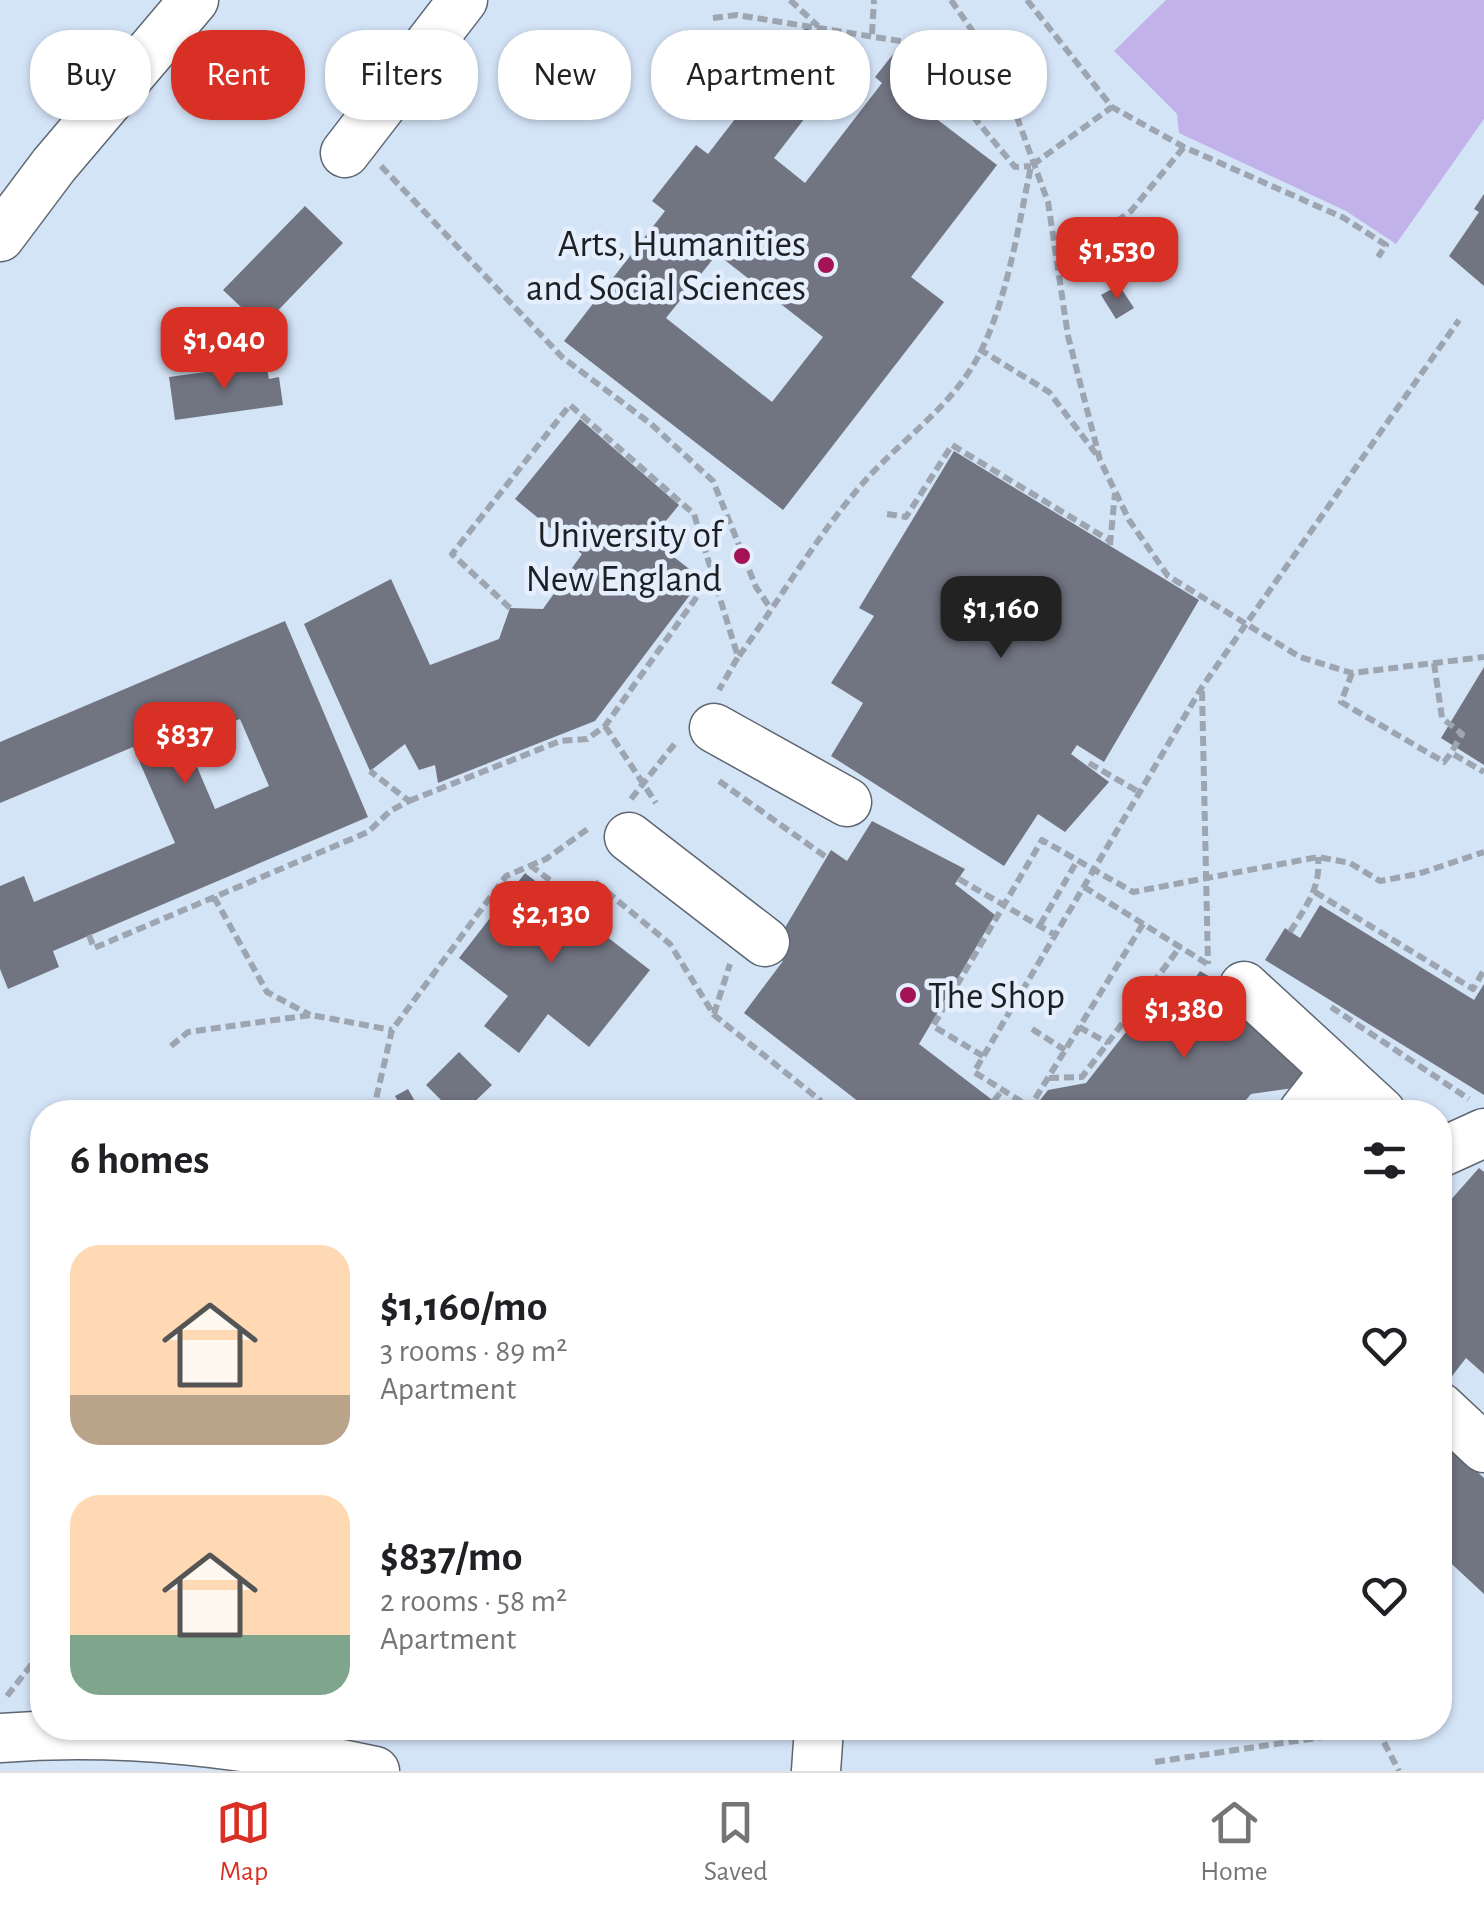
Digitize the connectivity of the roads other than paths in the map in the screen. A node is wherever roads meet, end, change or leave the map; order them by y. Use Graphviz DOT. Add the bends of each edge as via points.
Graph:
graph roads {
  1 [pos="194,0"];
  2 [pos="463,0"];
  3 [pos="350,147"];
  4 [pos="0,237"];
  5 [pos="701,722"];
  6 [pos="846,802"];
  7 [pos="628,817"];
  8 [pos="750,945"];
  9 [pos="1226,975"];
  10 [pos="1335,1071"];
  11 [pos="1312,1100"];
  12 [pos="1368,1100"];
  13 [pos="1477,1119"];
  14 [pos="1452,1142"];
  15 [pos="1452,1418"];
  16 [pos="1484,1448"];
  17 [pos="30,1734"];
  18 [pos="0,1738"];
  19 [pos="197,1740"];
  20 [pos="817,1740"];
  21 [pos="375,1771"];
  22 [pos="816,1771"];
  1 -- 4 [label="street"];
  2 -- 3 [label="street"];
  5 -- 6 [label="street"];
  7 -- 8 [label="street"];
  9 -- 10 [label="street"];
  10 -- 11 [label="street"];
  10 -- 12 [label="street"];
  13 -- 14 [label="street"];
  15 -- 16 [label="street"];
  17 -- 18 [label="street"];
  19 -- 21 [label="street"];
  20 -- 22 [label="street"];
}
